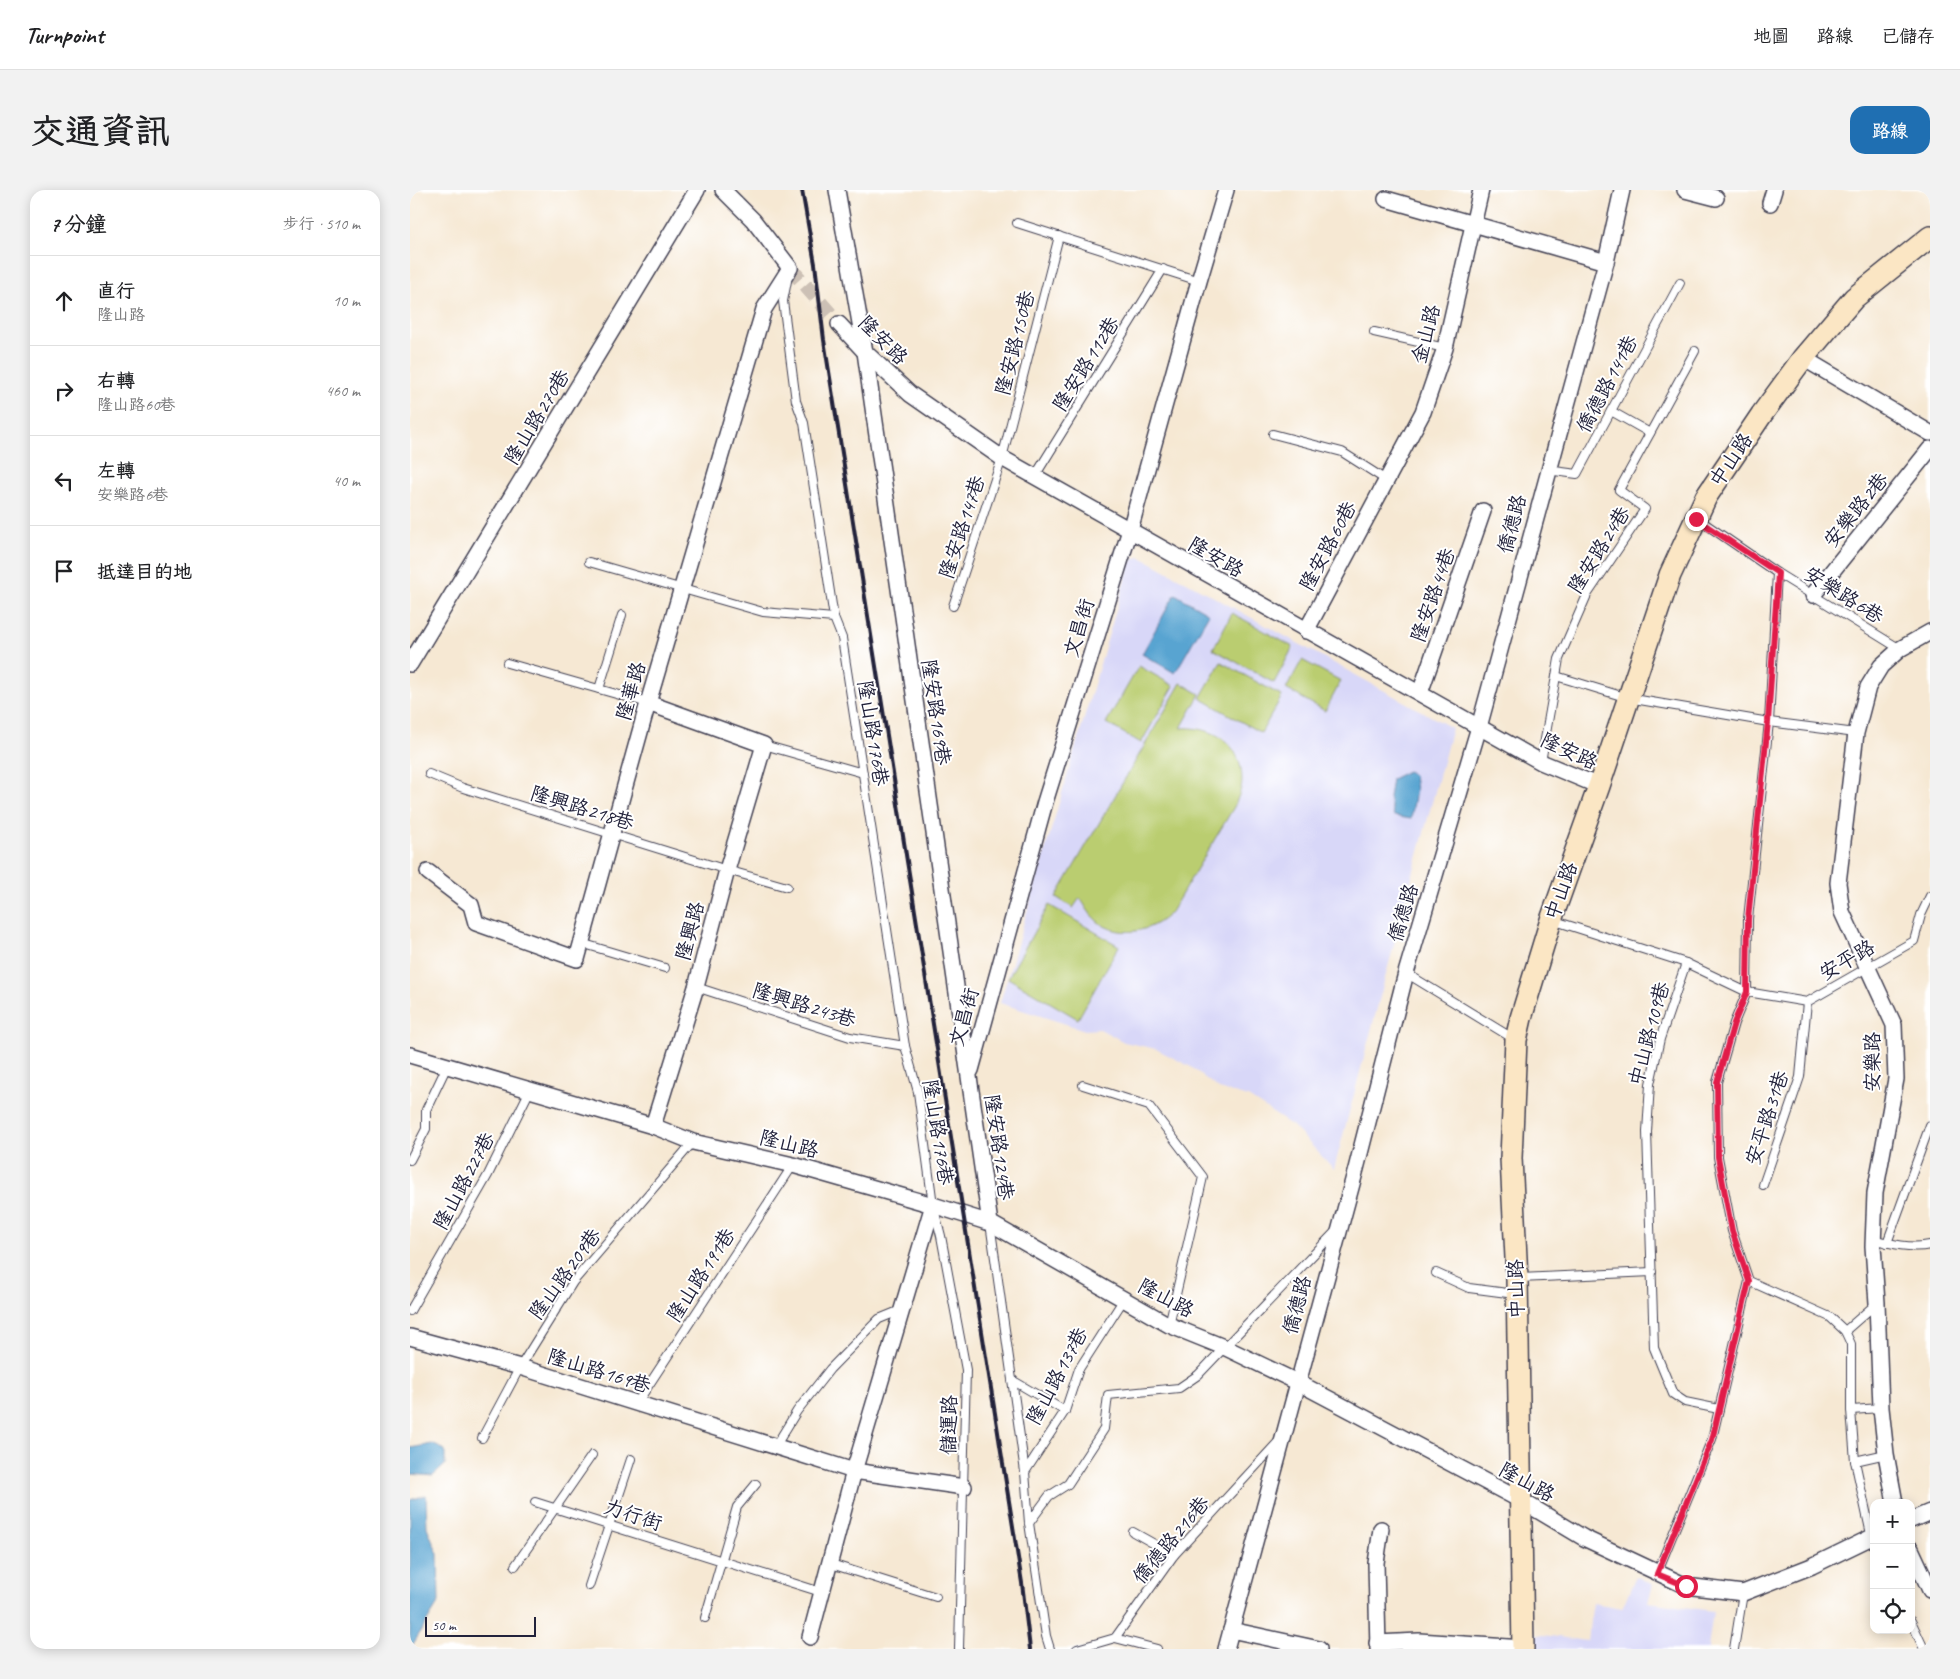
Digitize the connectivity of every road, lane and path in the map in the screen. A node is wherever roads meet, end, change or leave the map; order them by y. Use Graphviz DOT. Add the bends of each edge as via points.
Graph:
graph roads {
  1 [pos="698,190"];
  2 [pos="723,190"];
  3 [pos="837,190"];
  4 [pos="1226,190"];
  5 [pos="1481,190"];
  6 [pos="1622,190"];
  7 [pos="1685,190"];
  8 [pos="1716,198"];
  9 [pos="1386,199"];
  10 [pos="1016,222"];
  11 [pos="1473,223"];
  12 [pos="1059,236"];
  13 [pos="1930,238"];
  14 [pos="1606,262"];
  15 [pos="790,268"];
  16 [pos="1163,269"];
  17 [pos="1199,280"];
  18 [pos="1680,282"];
  19 [pos="839,324"];
  20 [pos="1374,332"];
  21 [pos="1445,348"];
  22 [pos="1695,351"];
  23 [pos="865,352"];
  24 [pos="1803,358"];
  25 [pos="1611,411"];
  26 [pos="1650,433"];
  27 [pos="1930,433"];
  28 [pos="1272,434"];
  29 [pos="1930,449"];
  30 [pos="1002,458"];
  31 [pos="1547,470"];
  32 [pos="1036,476"];
  33 [pos="1386,480"];
  34 [pos="1484,511"];
  35 [pos="1696,519"];
  36 [pos="1130,530"];
  37 [pos="590,562"];
  38 [pos="1778,573"];
  39 [pos="682,589"];
  40 [pos="1812,595"];
  41 [pos="953,606"];
  42 [pos="622,615"];
  43 [pos="834,618"];
  44 [pos="1306,631"];
  45 [pos="1930,632"];
  46 [pos="1900,649"];
  47 [pos="507,663"];
  48 [pos="410,664"];
  49 [pos="1556,676"];
  50 [pos="599,689"];
  51 [pos="1420,693"];
  52 [pos="1628,698"];
  53 [pos="648,703"];
  54 [pos="1768,722"];
  55 [pos="1478,727"];
  56 [pos="1856,734"];
  57 [pos="764,745"];
  58 [pos="1541,762"];
  59 [pos="862,773"];
  60 [pos="428,774"];
  61 [pos="1599,786"];
  62 [pos="611,834"];
  63 [pos="727,870"];
  64 [pos="428,872"];
  65 [pos="786,887"];
  66 [pos="1930,896"];
  67 [pos="1550,920"];
  68 [pos="581,943"];
  69 [pos="1686,963"];
  70 [pos="1868,966"];
  71 [pos="665,968"];
  72 [pos="1406,973"];
  73 [pos="696,987"];
  74 [pos="1747,992"];
  75 [pos="1807,1002"];
  76 [pos="1516,1040"];
  77 [pos="905,1046"];
  78 [pos="410,1055"];
  79 [pos="447,1066"];
  80 [pos="968,1077"];
  81 [pos="1083,1085"];
  82 [pos="530,1090"];
  83 [pos="1930,1125"];
  84 [pos="653,1126"];
  85 [pos="693,1142"];
  86 [pos="410,1160"];
  87 [pos="793,1165"];
  88 [pos="1763,1185"];
  89 [pos="933,1205"];
  90 [pos="990,1223"];
  91 [pos="1339,1228"];
  92 [pos="1880,1241"];
  93 [pos="1930,1245"];
  94 [pos="1436,1272"];
  95 [pos="1652,1272"];
  96 [pos="1749,1281"];
  97 [pos="1517,1286"];
  98 [pos="1124,1299"];
  99 [pos="1877,1303"];
  100 [pos="903,1309"];
  101 [pos="410,1311"];
  102 [pos="1169,1325"];
  103 [pos="1845,1331"];
  104 [pos="410,1337"];
  105 [pos="1226,1348"];
  106 [pos="520,1367"];
  107 [pos="1012,1380"];
  108 [pos="1297,1382"];
  109 [pos="637,1403"];
  110 [pos="1719,1408"];
  111 [pos="1881,1408"];
  112 [pos="1851,1410"];
  113 [pos="1065,1411"];
  114 [pos="1282,1437"];
  115 [pos="482,1438"];
  116 [pos="776,1447"];
  117 [pos="1886,1454"];
  118 [pos="592,1455"];
  119 [pos="631,1459"];
  120 [pos="1855,1460"];
  121 [pos="854,1472"];
  122 [pos="1025,1472"];
  123 [pos="756,1484"];
  124 [pos="964,1487"];
  125 [pos="1894,1499"];
  126 [pos="1522,1501"];
  127 [pos="535,1502"];
  128 [pos="555,1508"];
  129 [pos="1930,1512"];
  130 [pos="1915,1518"];
  131 [pos="1029,1523"];
  132 [pos="610,1525"];
  133 [pos="1870,1526"];
  134 [pos="1381,1529"];
  135 [pos="1133,1532"];
  136 [pos="1870,1540"];
  137 [pos="1174,1555"];
  138 [pos="1915,1558"];
  139 [pos="722,1560"];
  140 [pos="830,1564"];
  141 [pos="515,1566"];
  142 [pos="1657,1574"];
  143 [pos="589,1586"];
  144 [pos="1930,1590"];
  145 [pos="821,1592"];
  146 [pos="1743,1593"];
  147 [pos="936,1597"];
  148 [pos="705,1618"];
  149 [pos="1231,1630"];
  150 [pos="1915,1630"];
  151 [pos="810,1637"];
  152 [pos="1114,1638"];
  153 [pos="1378,1646"];
  154 [pos="1523,1648"];
  155 [pos="959,1649"];
  156 [pos="1050,1649"];
  157 [pos="1077,1649"];
  158 [pos="1158,1649"];
  159 [pos="1226,1649"];
  160 [pos="1319,1649"];
  161 [pos="1734,1649"];
  162 [pos="1924,1649"];
  1 -- 48 [label="street, 隆山路270巷"];
  2 -- 15 [label="street" via="753,220"];
  3 -- 23 [label="street, 隆安路169巷"];
  4 -- 17 [label="street, 文昌街"];
  5 -- 11 [label="street, 金山路"];
  6 -- 14 [label="street, 僑德路"];
  7 -- 8 [label="street"];
  9 -- 11 [label="street"];
  10 -- 12 [label="lane"];
  11 -- 14 [label="street"];
  11 -- 21 [label="street, 金山路"];
  12 -- 16 [label="lane"];
  12 -- 30 [label="lane, 隆安路150巷"];
  13 -- 24 [label="street, 中山路" via="1854,298"];
  14 -- 31 [label="street, 僑德路"];
  15 -- 39 [label="street, 隆華路" via="764,309"];
  15 -- 43 [label="lane, 隆山路176巷" via="784,310 796,401 804,423"];
  16 -- 17 [label="lane"];
  16 -- 32 [label="lane, 隆安路112巷"];
  17 -- 36 [label="street, 文昌街"];
  18 -- 25 [label="lane, 僑德路141巷"];
  19 -- 23 [label="street, 隆安路"];
  20 -- 21 [label="lane"];
  21 -- 33 [label="street, 金山路" via="1423,412"];
  22 -- 26 [label="lane, 隆安路24巷"];
  23 -- 30 [label="street, 隆安路" via="910,394"];
  23 -- 80 [label="street, 隆安路169巷"];
  24 -- 27 [label="street"];
  24 -- 35 [label="street, 中山路" via="1706,497"];
  25 -- 26 [label="lane"];
  25 -- 31 [label="lane, 僑德路141巷" via="1577,474"];
  26 -- 49 [label="lane, 隆安路24巷" via="1619,490 1645,510 1587,595 1559,658"];
  28 -- 33 [label="lane" via="1342,452"];
  29 -- 40 [label="street, 安樂路2巷"];
  30 -- 32 [label="street, 隆安路"];
  30 -- 41 [label="lane, 隆安路147巷"];
  31 -- 55 [label="street, 僑德路"];
  32 -- 36 [label="street, 隆安路"];
  33 -- 44 [label="street, 隆安路60巷"];
  34 -- 51 [label="street, 隆安路44巷"];
  35 -- 38 [label="lane, 安樂路6巷"];
  35 -- 52 [label="street, 中山路" via="1670,575"];
  36 -- 44 [label="street, 隆安路"];
  36 -- 80 [label="street, 文昌街" via="1045,802"];
  37 -- 39 [label="lane"];
  38 -- 40 [label="lane, 安樂路6巷"];
  38 -- 54 [label="lane"];
  39 -- 43 [label="lane" via="763,612"];
  39 -- 53 [label="street, 隆華路"];
  40 -- 46 [label="lane, 安樂路6巷"];
  42 -- 50 [label="lane"];
  43 -- 59 [label="lane, 隆山路176巷" via="842,638"];
  44 -- 51 [label="street, 隆安路"];
  45 -- 46 [label="street, 安樂路"];
  46 -- 56 [label="street, 安樂路" via="1881,666 1868,687"];
  47 -- 50 [label="lane"];
  49 -- 52 [label="lane"];
  49 -- 58 [label="lane, 隆安路24巷"];
  50 -- 53 [label="lane"];
  51 -- 55 [label="street, 隆安路"];
  52 -- 54 [label="lane"];
  52 -- 61 [label="street, 中山路"];
  53 -- 57 [label="street"];
  53 -- 62 [label="street, 隆華路"];
  54 -- 56 [label="lane"];
  54 -- 74 [label="lane" via="1748,919"];
  55 -- 58 [label="street, 隆安路"];
  55 -- 72 [label="street, 僑德路"];
  56 -- 70 [label="street, 安樂路" via="1838,883 1842,912"];
  57 -- 59 [label="lane"];
  57 -- 63 [label="street, 隆興路"];
  58 -- 61 [label="street, 隆安路"];
  59 -- 77 [label="lane, 隆山路176巷"];
  60 -- 62 [label="lane, 隆興路218巷"];
  61 -- 67 [label="street, 中山路"];
  62 -- 63 [label="lane, 隆興路218巷"];
  62 -- 68 [label="street, 隆華路"];
  63 -- 65 [label="lane, 隆興路218巷"];
  63 -- 73 [label="street, 隆興路"];
  64 -- 68 [label="street, 隆華路" via="471,905 476,923 577,959"];
  66 -- 70 [label="lane, 安平路" via="1914,941"];
  67 -- 69 [label="lane"];
  67 -- 76 [label="street, 中山路"];
  68 -- 71 [label="lane"];
  69 -- 74 [label="lane, 中山路109巷"];
  69 -- 95 [label="lane, 中山路109巷" via="1660,1039 1650,1084 1647,1132"];
  70 -- 75 [label="lane, 安平路"];
  70 -- 92 [label="street, 安樂路" via="1894,1025 1896,1079 1875,1192"];
  72 -- 76 [label="lane"];
  72 -- 91 [label="street, 僑德路"];
  73 -- 77 [label="lane, 隆興路243巷" via="850,1038"];
  73 -- 84 [label="street, 隆興路"];
  74 -- 75 [label="lane, 安平路"];
  74 -- 96 [label="lane" via="1734,1023 1717,1082 1718,1157 1732,1231"];
  75 -- 88 [label="lane, 安平路31巷" via="1800,1077"];
  76 -- 97 [label="street, 中山路" via="1511,1158"];
  77 -- 89 [label="lane, 隆山路176巷" via="918,1092"];
  78 -- 79 [label="street, 隆山路"];
  79 -- 82 [label="street, 隆山路"];
  79 -- 86 [label="lane" via="426,1110 426,1130"];
  80 -- 90 [label="street, 隆安路124巷"];
  81 -- 102 [label="lane" via="1149,1106 1204,1177"];
  82 -- 84 [label="street, 隆山路"];
  82 -- 101 [label="lane, 隆山路227巷" via="488,1175"];
  83 -- 92 [label="lane"];
  84 -- 85 [label="street, 隆山路"];
  85 -- 87 [label="street, 隆山路"];
  85 -- 106 [label="lane, 隆山路209巷" via="573,1282"];
  87 -- 89 [label="street, 隆山路"];
  87 -- 109 [label="lane, 隆山路191巷"];
  89 -- 90 [label="street, 隆山路"];
  89 -- 100 [label="street"];
  89 -- 124 [label="lane, 儲運路" via="966,1370"];
  90 -- 98 [label="street, 隆山路"];
  90 -- 107 [label="lane"];
  91 -- 105 [label="lane"];
  91 -- 108 [label="street, 僑德路"];
  92 -- 93 [label="lane" via="1918,1248"];
  92 -- 99 [label="street, 安樂路"];
  94 -- 97 [label="lane" via="1469,1288"];
  95 -- 97 [label="lane"];
  95 -- 110 [label="lane, 中山路109巷" via="1654,1348 1673,1394 1685,1402"];
  96 -- 103 [label="lane" via="1830,1317"];
  96 -- 110 [label="lane"];
  97 -- 126 [label="street, 中山路"];
  98 -- 102 [label="street, 隆山路"];
  98 -- 113 [label="lane, 隆山路137巷" via="1079,1369"];
  99 -- 103 [label="lane"];
  99 -- 111 [label="street, 安樂路"];
  100 -- 116 [label="lane" via="879,1319 830,1370 797,1411"];
  100 -- 121 [label="street"];
  102 -- 105 [label="street, 隆山路"];
  103 -- 112 [label="lane" via="1851,1344"];
  104 -- 106 [label="street, 隆山路169巷"];
  105 -- 108 [label="street, 隆山路"];
  105 -- 131 [label="lane" via="1179,1388 1108,1395 1104,1429 1068,1484 1048,1496"];
  106 -- 109 [label="street, 隆山路169巷"];
  106 -- 115 [label="lane, 隆山路209巷"];
  107 -- 113 [label="lane"];
  107 -- 122 [label="lane"];
  108 -- 114 [label="street, 僑德路"];
  108 -- 126 [label="street, 隆山路"];
  109 -- 116 [label="street, 隆山路169巷"];
  110 -- 142 [label="lane" via="1712,1440"];
  111 -- 112 [label="lane"];
  111 -- 117 [label="street, 安樂路"];
  112 -- 120 [label="lane"];
  113 -- 122 [label="lane, 隆山路137巷"];
  114 -- 137 [label="lane, 僑德路216巷"];
  114 -- 149 [label="street, 僑德路"];
  116 -- 121 [label="street, 隆山路169巷"];
  117 -- 120 [label="lane"];
  117 -- 125 [label="street, 安樂路"];
  118 -- 128 [label="lane"];
  119 -- 132 [label="lane"];
  120 -- 133 [label="lane"];
  121 -- 124 [label="street"];
  121 -- 140 [label="street"];
  122 -- 131 [label="lane"];
  123 -- 139 [label="lane" via="737,1507"];
  124 -- 155 [label="lane, 儲運路"];
  126 -- 142 [label="street, 隆山路" via="1584,1538"];
  126 -- 154 [label="street, 中山路"];
  127 -- 128 [label="lane, 力行街"];
  128 -- 132 [label="lane, 力行街"];
  128 -- 141 [label="lane"];
  129 -- 130 [label="street"];
  131 -- 156 [label="lane"];
  132 -- 139 [label="lane, 力行街"];
  132 -- 143 [label="lane"];
  134 -- 153 [label="street" via="1376,1563"];
  135 -- 137 [label="lane"];
  136 -- 146 [label="street, 隆山路"];
  137 -- 152 [label="lane, 僑德路216巷"];
  138 -- 144 [label="street"];
  139 -- 145 [label="lane"];
  139 -- 148 [label="lane"];
  140 -- 145 [label="street"];
  140 -- 147 [label="lane"];
  142 -- 146 [label="street, 隆山路" via="1686,1586"];
  145 -- 151 [label="street"];
  146 -- 161 [label="lane"];
  149 -- 159 [label="street, 僑德路"];
  149 -- 160 [label="street"];
  150 -- 162 [label="lane"];
  152 -- 157 [label="lane"];
  152 -- 158 [label="lane"];
  153 -- 154 [label="street" via="1418,1642"];
}
